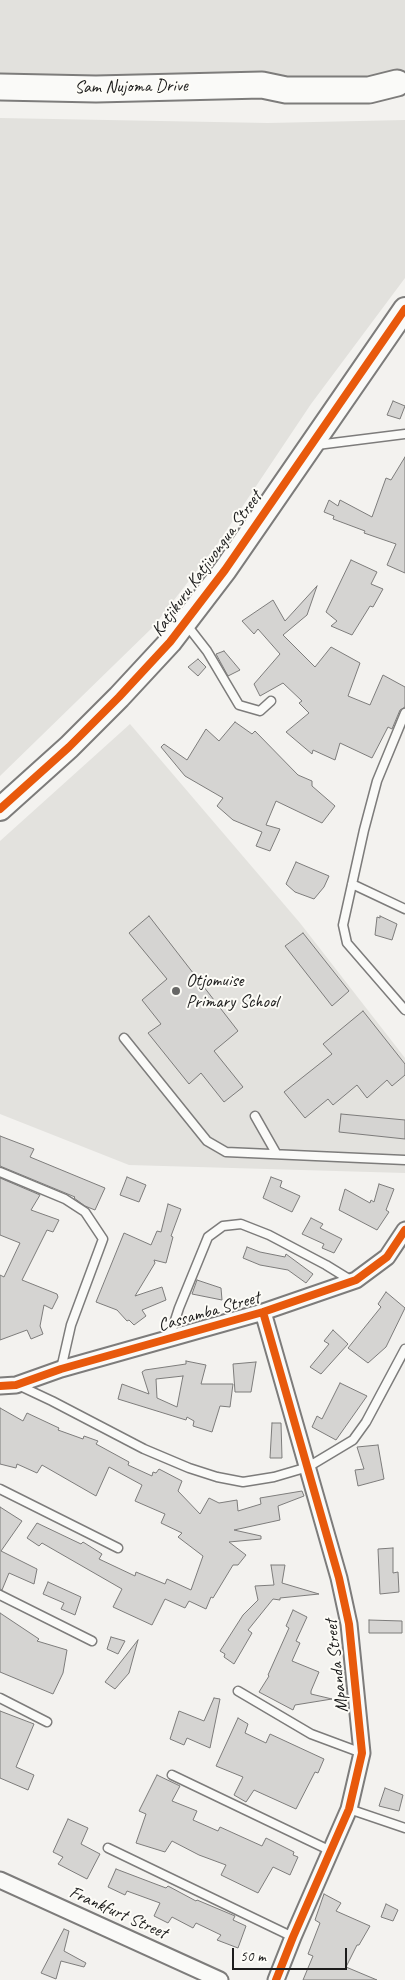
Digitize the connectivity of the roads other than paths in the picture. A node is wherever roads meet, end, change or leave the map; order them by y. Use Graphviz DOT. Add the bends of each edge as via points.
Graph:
graph roads {
  1 [pos="401,83"];
  2 [pos="0,87"];
  3 [pos="405,309"];
  4 [pos="405,434"];
  5 [pos="310,446"];
  6 [pos="184,622"];
  7 [pos="271,701"];
  8 [pos="405,713"];
  9 [pos="0,809"];
  10 [pos="352,884"];
  11 [pos="405,909"];
  12 [pos="405,1010"];
  13 [pos="124,1038"];
  14 [pos="255,1116"];
  15 [pos="276,1153"];
  16 [pos="405,1160"];
  17 [pos="0,1172"];
  18 [pos="405,1230"];
  19 [pos="352,1281"];
  20 [pos="263,1312"];
  21 [pos="169,1339"];
  22 [pos="405,1349"];
  23 [pos="60,1369"];
  24 [pos="16,1384"];
  25 [pos="0,1386"];
  26 [pos="308,1467"];
  27 [pos="0,1488"];
  28 [pos="118,1548"];
  29 [pos="0,1595"];
  30 [pos="92,1642"];
  31 [pos="238,1691"];
  32 [pos="0,1698"];
  33 [pos="47,1722"];
  34 [pos="362,1753"];
  35 [pos="172,1775"];
  36 [pos="349,1809"];
  37 [pos="405,1828"];
  38 [pos="108,1848"];
  39 [pos="331,1851"];
  40 [pos="0,1880"];
  41 [pos="293,1937"];
  42 [pos="220,1980"];
  43 [pos="276,1980"];
  1 -- 2 [label="main road, Sam Nujoma Drive" via="369,75 287,76 262,85 96,89"];
  3 -- 5 [label="street, Katjikuru Katjiuongua Street"];
  4 -- 5 [label="lane"];
  5 -- 6 [label="street, Katjikuru Katjiuongua Street" via="225,570"];
  6 -- 7 [label="lane" via="208,651 239,705 260,711"];
  6 -- 9 [label="street, Katjikuru Katjiuongua Street" via="170,642 119,697"];
  8 -- 10 [label="lane" via="378,781"];
  10 -- 11 [label="lane"];
  10 -- 12 [label="lane" via="343,925 347,943"];
  13 -- 15 [label="lane" via="207,1140 226,1152"];
  14 -- 15 [label="lane"];
  15 -- 16 [label="lane"];
  17 -- 23 [label="lane" via="65,1199 85,1212 103,1239 71,1325"];
  18 -- 19 [label="street, Cassamba Street" via="387,1257"];
  19 -- 20 [label="street, Cassamba Street"];
  19 -- 21 [label="lane" via="269,1235 241,1224 223,1226 208,1237"];
  20 -- 21 [label="street, Cassamba Street"];
  20 -- 26 [label="street, Mpanda Street"];
  21 -- 23 [label="street, Cassamba Street"];
  22 -- 26 [label="lane" via="353,1440"];
  23 -- 24 [label="street, Cassamba Street"];
  24 -- 25 [label="street, Cassamba Street"];
  24 -- 26 [label="lane" via="144,1449 217,1477 243,1482"];
  26 -- 34 [label="street, Mpanda Street" via="349,1624"];
  27 -- 28 [label="lane"];
  29 -- 30 [label="lane"];
  31 -- 34 [label="lane" via="311,1734"];
  32 -- 33 [label="lane"];
  34 -- 36 [label="street, Mpanda Street"];
  35 -- 39 [label="lane"];
  36 -- 37 [label="lane"];
  36 -- 39 [label="street, Mpanda Street"];
  38 -- 41 [label="lane"];
  39 -- 41 [label="street, Mpanda Street"];
  40 -- 42 [label="street, Frankfurt Street"];
  41 -- 43 [label="street, Mpanda Street"];
}
